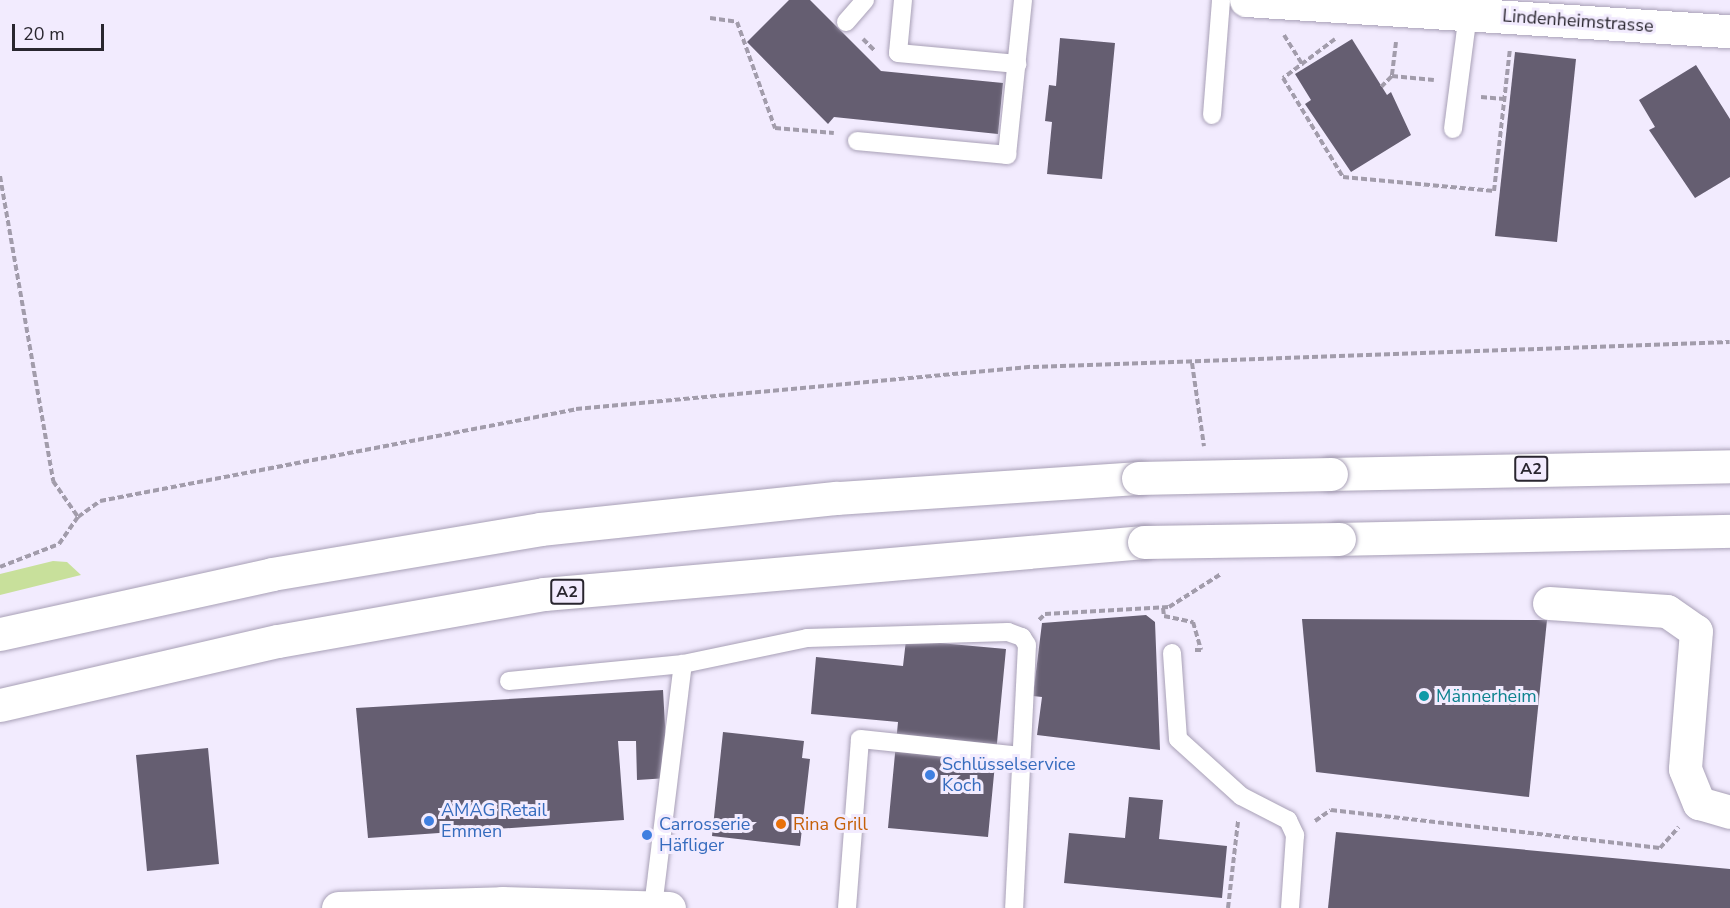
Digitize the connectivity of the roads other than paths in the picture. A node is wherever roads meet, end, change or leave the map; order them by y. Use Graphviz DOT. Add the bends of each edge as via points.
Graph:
graph roads {
  1 [pos="865,0"];
  2 [pos="903,0"];
  3 [pos="1023,0"];
  4 [pos="1221,0"];
  5 [pos="1246,0"];
  6 [pos="1468,14"];
  7 [pos="846,22"];
  8 [pos="1730,31"];
  9 [pos="1017,64"];
  10 [pos="1212,115"];
  11 [pos="1453,129"];
  12 [pos="857,141"];
  13 [pos="1730,466"];
  14 [pos="1730,531"];
  15 [pos="1549,603"];
  16 [pos="0,634"];
  17 [pos="1172,652"];
  18 [pos="683,664"];
  19 [pos="509,681"];
  20 [pos="0,705"];
  21 [pos="1022,756"];
  22 [pos="1730,812"];
  23 [pos="661,907"];
  24 [pos="338,908"];
  25 [pos="847,908"];
  26 [pos="1014,908"];
  27 [pos="1290,908"];
  1 -- 7 [label="lane"];
  2 -- 9 [label="lane" via="898,53"];
  3 -- 9 [label="lane"];
  4 -- 10 [label="lane"];
  5 -- 6 [label="main road, Lindenheimstrasse"];
  6 -- 8 [label="main road, Lindenheimstrasse"];
  6 -- 11 [label="lane"];
  9 -- 12 [label="lane" via="1007,155"];
  13 -- 16 [label="main road, A2, bridge" via="1138,478 837,498 540,529 272,574"];
  14 -- 20 [label="main road, A2, bridge" via="1144,542 544,594 278,641"];
  15 -- 22 [label="main road" via="1667,611 1696,631 1685,769 1699,803"];
  17 -- 27 [label="lane" via="1178,739 1241,796 1279,811 1295,835"];
  18 -- 19 [label="lane"];
  18 -- 21 [label="lane" via="807,638 1008,632 1027,645"];
  18 -- 23 [label="lane"];
  21 -- 25 [label="lane" via="860,739"];
  21 -- 26 [label="lane"];
  23 -- 24 [label="main road"];
}
